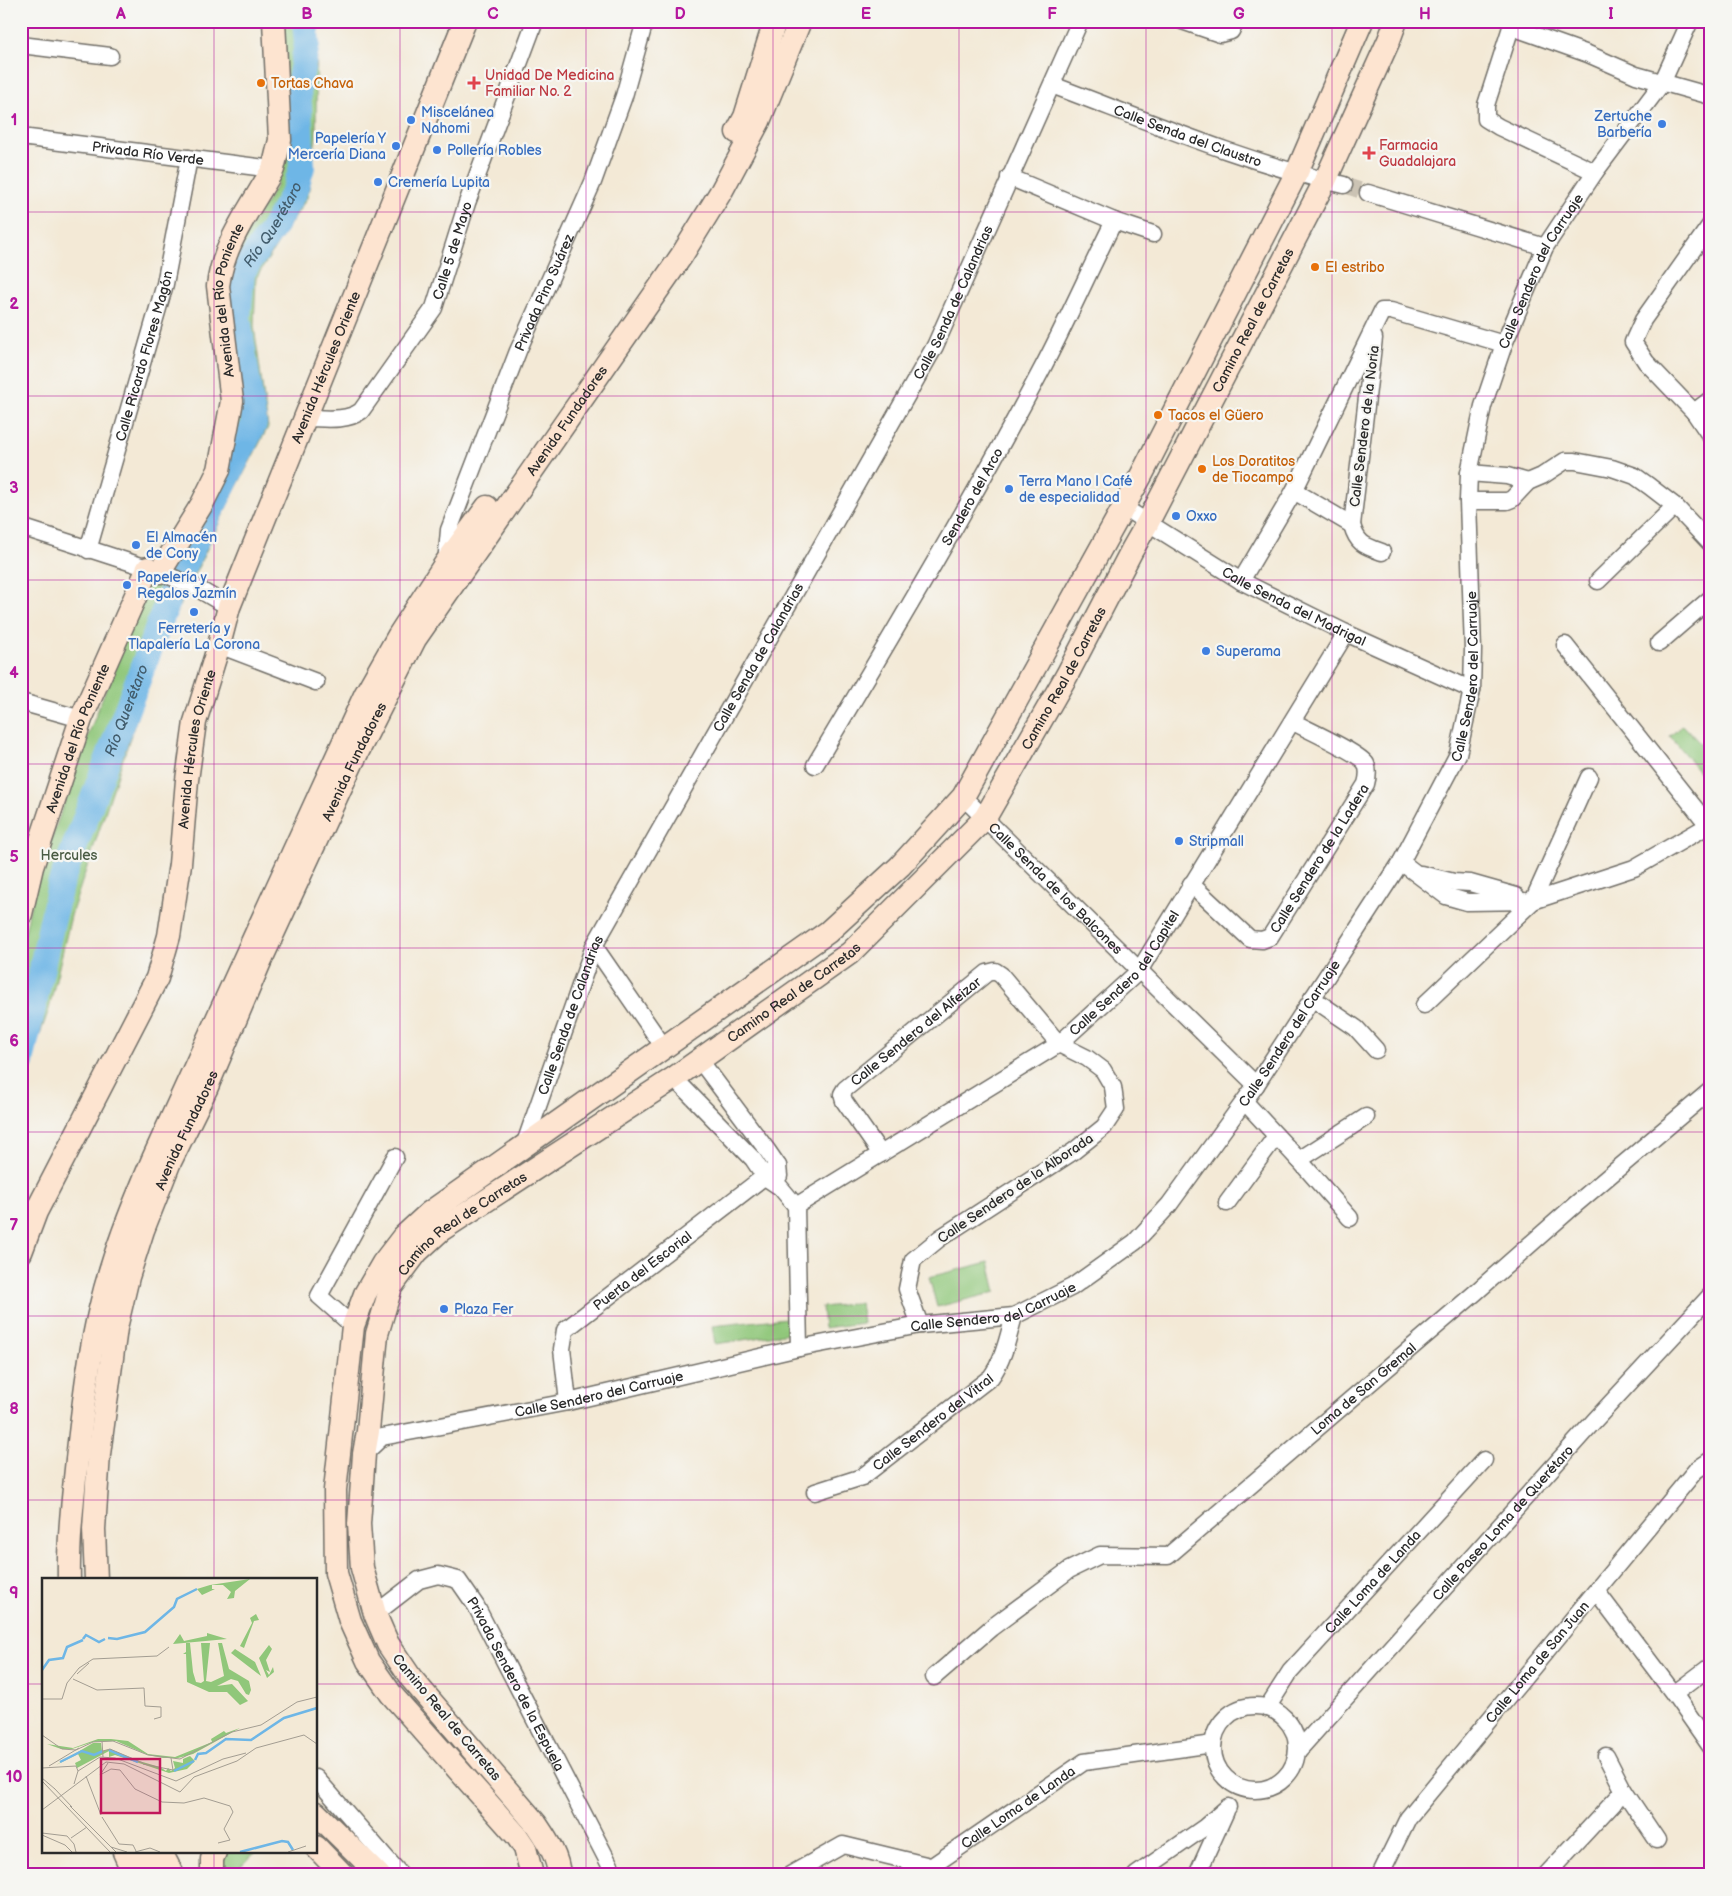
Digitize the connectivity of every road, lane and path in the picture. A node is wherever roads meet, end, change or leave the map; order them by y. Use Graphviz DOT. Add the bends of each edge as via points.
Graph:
graph roads {
  1 [pos="274,21"];
  2 [pos="466,21"];
  3 [pos="535,21"];
  4 [pos="645,21"];
  5 [pos="775,21"];
  6 [pos="800,21"];
  7 [pos="1080,21"];
  8 [pos="1182,21"];
  9 [pos="1236,21"];
  10 [pos="1362,21"];
  11 [pos="1396,21"];
  12 [pos="1690,21"];
  13 [pos="1512,24"];
  14 [pos="21,45"];
  15 [pos="110,56"];
  16 [pos="1662,83"];
  17 [pos="1052,85"];
  18 [pos="1711,96"];
  19 [pos="21,137"];
  20 [pos="189,158"];
  21 [pos="274,169"];
  22 [pos="1297,172"];
  23 [pos="1595,172"];
  24 [pos="1009,177"];
  25 [pos="1334,183"];
  26 [pos="1368,192"];
  27 [pos="1114,221"];
  28 [pos="1711,224"];
  29 [pos="1153,234"];
  30 [pos="1546,247"];
  31 [pos="1375,326"];
  32 [pos="1504,344"];
  33 [pos="1711,400"];
  34 [pos="1694,412"];
  35 [pos="305,418"];
  36 [pos="1711,437"];
  37 [pos="1469,473"];
  38 [pos="1528,482"];
  39 [pos="1294,491"];
  40 [pos="1468,501"];
  41 [pos="1675,506"];
  42 [pos="1123,507"];
  43 [pos="1148,522"];
  44 [pos="1352,525"];
  45 [pos="21,527"];
  46 [pos="1711,544"];
  47 [pos="88,550"];
  48 [pos="1382,552"];
  49 [pos="452,570"];
  50 [pos="160,572"];
  51 [pos="1241,581"];
  52 [pos="1598,581"];
  53 [pos="1711,598"];
  54 [pos="229,607"];
  55 [pos="1346,633"];
  56 [pos="1659,643"];
  57 [pos="1565,645"];
  58 [pos="220,646"];
  59 [pos="316,682"];
  60 [pos="1472,690"];
  61 [pos="21,702"];
  62 [pos="82,720"];
  63 [pos="1293,722"];
  64 [pos="815,765"];
  65 [pos="1589,777"];
  66 [pos="962,797"];
  67 [pos="985,818"];
  68 [pos="1710,825"];
  69 [pos="1407,867"];
  70 [pos="1192,884"];
  71 [pos="1533,901"];
  72 [pos="21,914"];
  73 [pos="594,946"];
  74 [pos="1139,971"];
  75 [pos="1312,998"];
  76 [pos="1424,1005"];
  77 [pos="1059,1044"];
  78 [pos="663,1046"];
  79 [pos="1376,1050"];
  80 [pos="700,1059"];
  81 [pos="674,1078"];
  82 [pos="1256,1085"];
  83 [pos="1711,1090"];
  84 [pos="1244,1102"];
  85 [pos="1366,1117"];
  86 [pos="1276,1136"];
  87 [pos="524,1146"];
  88 [pos="882,1154"];
  89 [pos="395,1157"];
  90 [pos="1299,1160"];
  91 [pos="778,1166"];
  92 [pos="765,1177"];
  93 [pos="780,1187"];
  94 [pos="1227,1203"];
  95 [pos="796,1206"];
  96 [pos="1350,1218"];
  97 [pos="21,1252"];
  98 [pos="1710,1297"];
  99 [pos="1014,1316"];
  100 [pos="920,1325"];
  101 [pos="353,1326"];
  102 [pos="800,1348"];
  103 [pos="568,1402"];
  104 [pos="368,1431"];
  105 [pos="341,1434"];
  106 [pos="364,1454"];
  107 [pos="1484,1460"];
  108 [pos="1711,1460"];
  109 [pos="341,1481"];
  110 [pos="815,1492"];
  111 [pos="361,1493"];
  112 [pos="69,1578"];
  113 [pos="96,1578"];
  114 [pos="1597,1592"];
  115 [pos="375,1614"];
  116 [pos="1711,1666"];
  117 [pos="934,1677"];
  118 [pos="1674,1694"];
  119 [pos="1267,1708"];
  120 [pos="1213,1744"];
  121 [pos="1711,1747"];
  122 [pos="1297,1752"];
  123 [pos="1606,1756"];
  124 [pos="318,1780"];
  125 [pos="1246,1790"];
  126 [pos="1624,1791"];
  127 [pos="1228,1807"];
  128 [pos="318,1815"];
  129 [pos="1657,1840"];
  130 [pos="318,1849"];
  131 [pos="125,1854"];
  132 [pos="142,1854"];
  133 [pos="162,1854"];
  134 [pos="214,1854"];
  135 [pos="925,1870"];
  136 [pos="134,1875"];
  137 [pos="152,1875"];
  138 [pos="173,1875"];
  139 [pos="212,1875"];
  140 [pos="343,1875"];
  141 [pos="379,1875"];
  142 [pos="401,1875"];
  143 [pos="532,1875"];
  144 [pos="558,1875"];
  145 [pos="615,1875"];
  146 [pos="790,1875"];
  147 [pos="1136,1875"];
  148 [pos="1197,1875"];
  149 [pos="1380,1875"];
  150 [pos="1546,1875"];
  1 -- 21 [label="street, Avenida del Río Poniente" via="280,140"];
  2 -- 35 [label="street, Avenida Hércules Oriente"];
  3 -- 35 [label="street, Calle 5 de Mayo" via="467,203 434,308 361,411 341,418"];
  4 -- 49 [label="street, Privada Pino Suárez" via="624,96 593,182 518,351 449,530"];
  5 -- 49 [label="street, Avenida Fundadores" via="744,117 709,189"];
  6 -- 49 [label="street, Avenida Fundadores" via="759,121 682,255"];
  7 -- 17 [label="street, Calle Senda de Calandrias"];
  8 -- 9 [label="street" via="1220,34 1231,31"];
  10 -- 22 [label="street, Camino Real de Carretas"];
  11 -- 25 [label="street, Camino Real de Carretas"];
  12 -- 16 [label="street, Calle Sendero del Carruaje"];
  13 -- 16 [label="street"];
  13 -- 23 [label="street" via="1486,105 1486,118 1498,127"];
  14 -- 15 [label="street"];
  16 -- 18 [label="street"];
  16 -- 23 [label="street, Calle Sendero del Carruaje"];
  17 -- 22 [label="street, Calle Senda del Claustro" via="1215,146"];
  17 -- 24 [label="street, Calle Senda de Calandrias"];
  19 -- 20 [label="street, Privada Río Verde"];
  20 -- 21 [label="street, Privada Río Verde"];
  20 -- 47 [label="street, Calle Ricardo Flores Magón" via="165,284"];
  21 -- 50 [label="street, Avenida del Río Poniente" via="230,244 220,270 221,322 232,401 219,470"];
  22 -- 25 [label="street, Calle Senda del Claustro"];
  22 -- 42 [label="street, Camino Real de Carretas"];
  23 -- 30 [label="street, Calle Sendero del Carruaje"];
  24 -- 27 [label="street"];
  24 -- 73 [label="street, Calle Senda de Calandrias" via="935,346"];
  25 -- 43 [label="street, Camino Real de Carretas"];
  26 -- 30 [label="street"];
  27 -- 29 [label="street"];
  27 -- 64 [label="street, Sendero del Arco" via="1043,367 927,578"];
  28 -- 34 [label="street" via="1643,320 1633,342 1646,362"];
  30 -- 32 [label="street, Calle Sendero del Carruaje"];
  31 -- 32 [label="street" via="1382,311 1391,311"];
  31 -- 39 [label="street"];
  31 -- 44 [label="street, Calle Sendero de la Noria"];
  32 -- 37 [label="street, Calle Sendero del Carruaje" via="1483,406"];
  33 -- 34 [label="street"];
  34 -- 36 [label="street"];
  35 -- 54 [label="street, Avenida Hércules Oriente"];
  37 -- 38 [label="street" via="1507,476"];
  37 -- 40 [label="street, Calle Sendero del Carruaje"];
  38 -- 40 [label="street" via="1507,501"];
  38 -- 41 [label="street" via="1565,462 1575,461 1635,476"];
  39 -- 44 [label="street, Calle Sendero de la Noria"];
  39 -- 51 [label="street"];
  40 -- 60 [label="street, Calle Sendero del Carruaje"];
  41 -- 46 [label="street"];
  41 -- 52 [label="street"];
  42 -- 43 [label="street, Calle Senda del Madrigal"];
  42 -- 66 [label="street, Camino Real de Carretas"];
  43 -- 51 [label="street, Calle Senda del Madrigal"];
  43 -- 67 [label="street, Camino Real de Carretas" via="1067,675"];
  44 -- 48 [label="street, Calle Sendero de la Noria" via="1355,536 1363,545"];
  45 -- 47 [label="street"];
  47 -- 50 [label="street"];
  49 -- 112 [label="street, Avenida Fundadores" via="399,635 365,695 127,1221 100,1309 87,1383 75,1483"];
  49 -- 113 [label="street, Avenida Fundadores" via="353,761 259,964 206,1090 169,1164 143,1230 128,1277 108,1376 94,1529"];
  50 -- 54 [label="street"];
  50 -- 62 [label="street, Avenida del Río Poniente"];
  51 -- 55 [label="street, Calle Senda del Madrigal"];
  53 -- 56 [label="street"];
  54 -- 58 [label="street, Avenida Hércules Oriente"];
  55 -- 60 [label="street, Calle Senda del Madrigal"];
  55 -- 63 [label="street, Calle Sendero del Capitel"];
  57 -- 68 [label="street"];
  58 -- 59 [label="street"];
  58 -- 97 [label="street, Avenida Hércules Oriente" via="195,722 180,864 169,936 157,978 36,1212"];
  60 -- 69 [label="street, Calle Sendero del Carruaje" via="1458,754"];
  61 -- 62 [label="street"];
  62 -- 72 [label="street, Avenida del Río Poniente" via="32,867"];
  63 -- 70 [label="street, Calle Sendero del Capitel"];
  63 -- 70 [label="street, Calle Sendero de la Ladera" via="1366,763 1366,784 1270,937 1250,939"];
  65 -- 71 [label="street"];
  66 -- 67 [label="street, Calle Senda de los Balcones"];
  66 -- 78 [label="street, Camino Real de Carretas" via="900,866 828,932"];
  67 -- 74 [label="street, Calle Senda de los Balcones"];
  67 -- 80 [label="street, Camino Real de Carretas" via="850,953"];
  68 -- 71 [label="street" via="1634,868"];
  69 -- 71 [label="street"];
  69 -- 75 [label="street, Calle Sendero del Carruaje"];
  70 -- 74 [label="street, Calle Sendero del Capitel"];
  71 -- 76 [label="street"];
  73 -- 78 [label="street"];
  73 -- 87 [label="street, Calle Senda de Calandrias"];
  74 -- 77 [label="street, Calle Sendero del Capitel"];
  74 -- 82 [label="street, Calle Senda de los Balcones"];
  75 -- 79 [label="street" via="1356,1028"];
  75 -- 82 [label="street, Calle Sendero del Carruaje"];
  77 -- 88 [label="street, Calle Sendero del Capitel"];
  77 -- 88 [label="street, Calle Sendero del Alfeizar" via="1002,975 995,971 987,973 844,1089 844,1101"];
  77 -- 100 [label="street, Calle Sendero de la Alborada" via="1103,1070 1113,1087 1116,1109 1104,1127 1074,1151 940,1238 913,1260 907,1288"];
  78 -- 87 [label="street, Camino Real de Carretas"];
  80 -- 81 [label="street, Camino Real de Carretas"];
  80 -- 91 [label="street"];
  81 -- 92 [label="street" via="753,1159"];
  81 -- 104 [label="street, Camino Real de Carretas" via="441,1230 417,1252 391,1287 381,1316"];
  82 -- 84 [label="street, Calle Sendero del Carruaje"];
  83 -- 117 [label="street, Loma de San Gremal" via="1168,1556 1100,1555 1069,1570 991,1628"];
  84 -- 86 [label="street"];
  84 -- 99 [label="street, Calle Sendero del Carruaje" via="1169,1205 1134,1242 1072,1287"];
  85 -- 90 [label="street"];
  86 -- 90 [label="street"];
  86 -- 94 [label="street"];
  87 -- 101 [label="street, Camino Real de Carretas" via="429,1213 403,1237 365,1294"];
  88 -- 95 [label="street, Calle Sendero del Capitel"];
  89 -- 101 [label="street" via="319,1296"];
  90 -- 96 [label="street"];
  91 -- 92 [label="street, Puerta del Escorial"];
  91 -- 93 [label="street"];
  92 -- 93 [label="street"];
  92 -- 103 [label="street, Puerta del Escorial" via="565,1330 562,1348"];
  93 -- 95 [label="street"];
  95 -- 102 [label="street"];
  98 -- 122 [label="street, Calle Paseo Loma de Querétaro"];
  99 -- 100 [label="street, Calle Sendero del Carruaje"];
  99 -- 110 [label="street, Calle Sendero del Vitral" via="1005,1350 991,1377 862,1477"];
  100 -- 102 [label="street, Calle Sendero del Carruaje"];
  101 -- 105 [label="street, Camino Real de Carretas"];
  102 -- 103 [label="street, Calle Sendero del Carruaje"];
  103 -- 106 [label="street, Calle Sendero del Carruaje" via="382,1437"];
  104 -- 105 [label="street" via="361,1444 351,1448"];
  104 -- 106 [label="street, Camino Real de Carretas"];
  105 -- 109 [label="street, Camino Real de Carretas"];
  106 -- 109 [label="street, Calle Sendero del Carruaje"];
  106 -- 111 [label="street, Camino Real de Carretas"];
  107 -- 119 [label="street, Calle Loma de Landa" via="1290,1672"];
  108 -- 114 [label="street, Calle Loma de San Juan" via="1696,1470"];
  109 -- 111 [label="street" via="356,1474"];
  109 -- 143 [label="street, Camino Real de Carretas" via="336,1573 350,1621 368,1661 392,1694 517,1836 525,1848"];
  111 -- 115 [label="street, Camino Real de Carretas" via="362,1568"];
  114 -- 118 [label="street"];
  114 -- 149 [label="street, Calle Loma de San Juan" via="1408,1818"];
  115 -- 144 [label="street, Camino Real de Carretas" via="388,1644 411,1678 536,1824 558,1865"];
  115 -- 145 [label="street, Privada Sendero de la Espuela" via="420,1580 438,1575 458,1580 476,1606"];
  116 -- 118 [label="street"];
  118 -- 121 [label="street"];
  119 -- 120 [label="street" via="1242,1708 1229,1716 1222,1721"];
  119 -- 122 [label="street" via="1284,1717 1294,1733"];
  120 -- 125 [label="street" via="1215,1764 1228,1781"];
  120 -- 135 [label="street, Calle Loma de Landa" via="1084,1762"];
  122 -- 125 [label="street" via="1285,1778 1274,1786"];
  123 -- 126 [label="street"];
  124 -- 142 [label="street"];
  125 -- 127 [label="street"];
  126 -- 129 [label="street"];
  126 -- 150 [label="street"];
  127 -- 147 [label="street"];
  127 -- 148 [label="street"];
  128 -- 141 [label="street"];
  130 -- 140 [label="street"];
  131 -- 136 [label="street"];
  132 -- 137 [label="street"];
  133 -- 138 [label="street"];
  134 -- 139 [label="street"];
  135 -- 146 [label="street" via="843,1846"];
}
